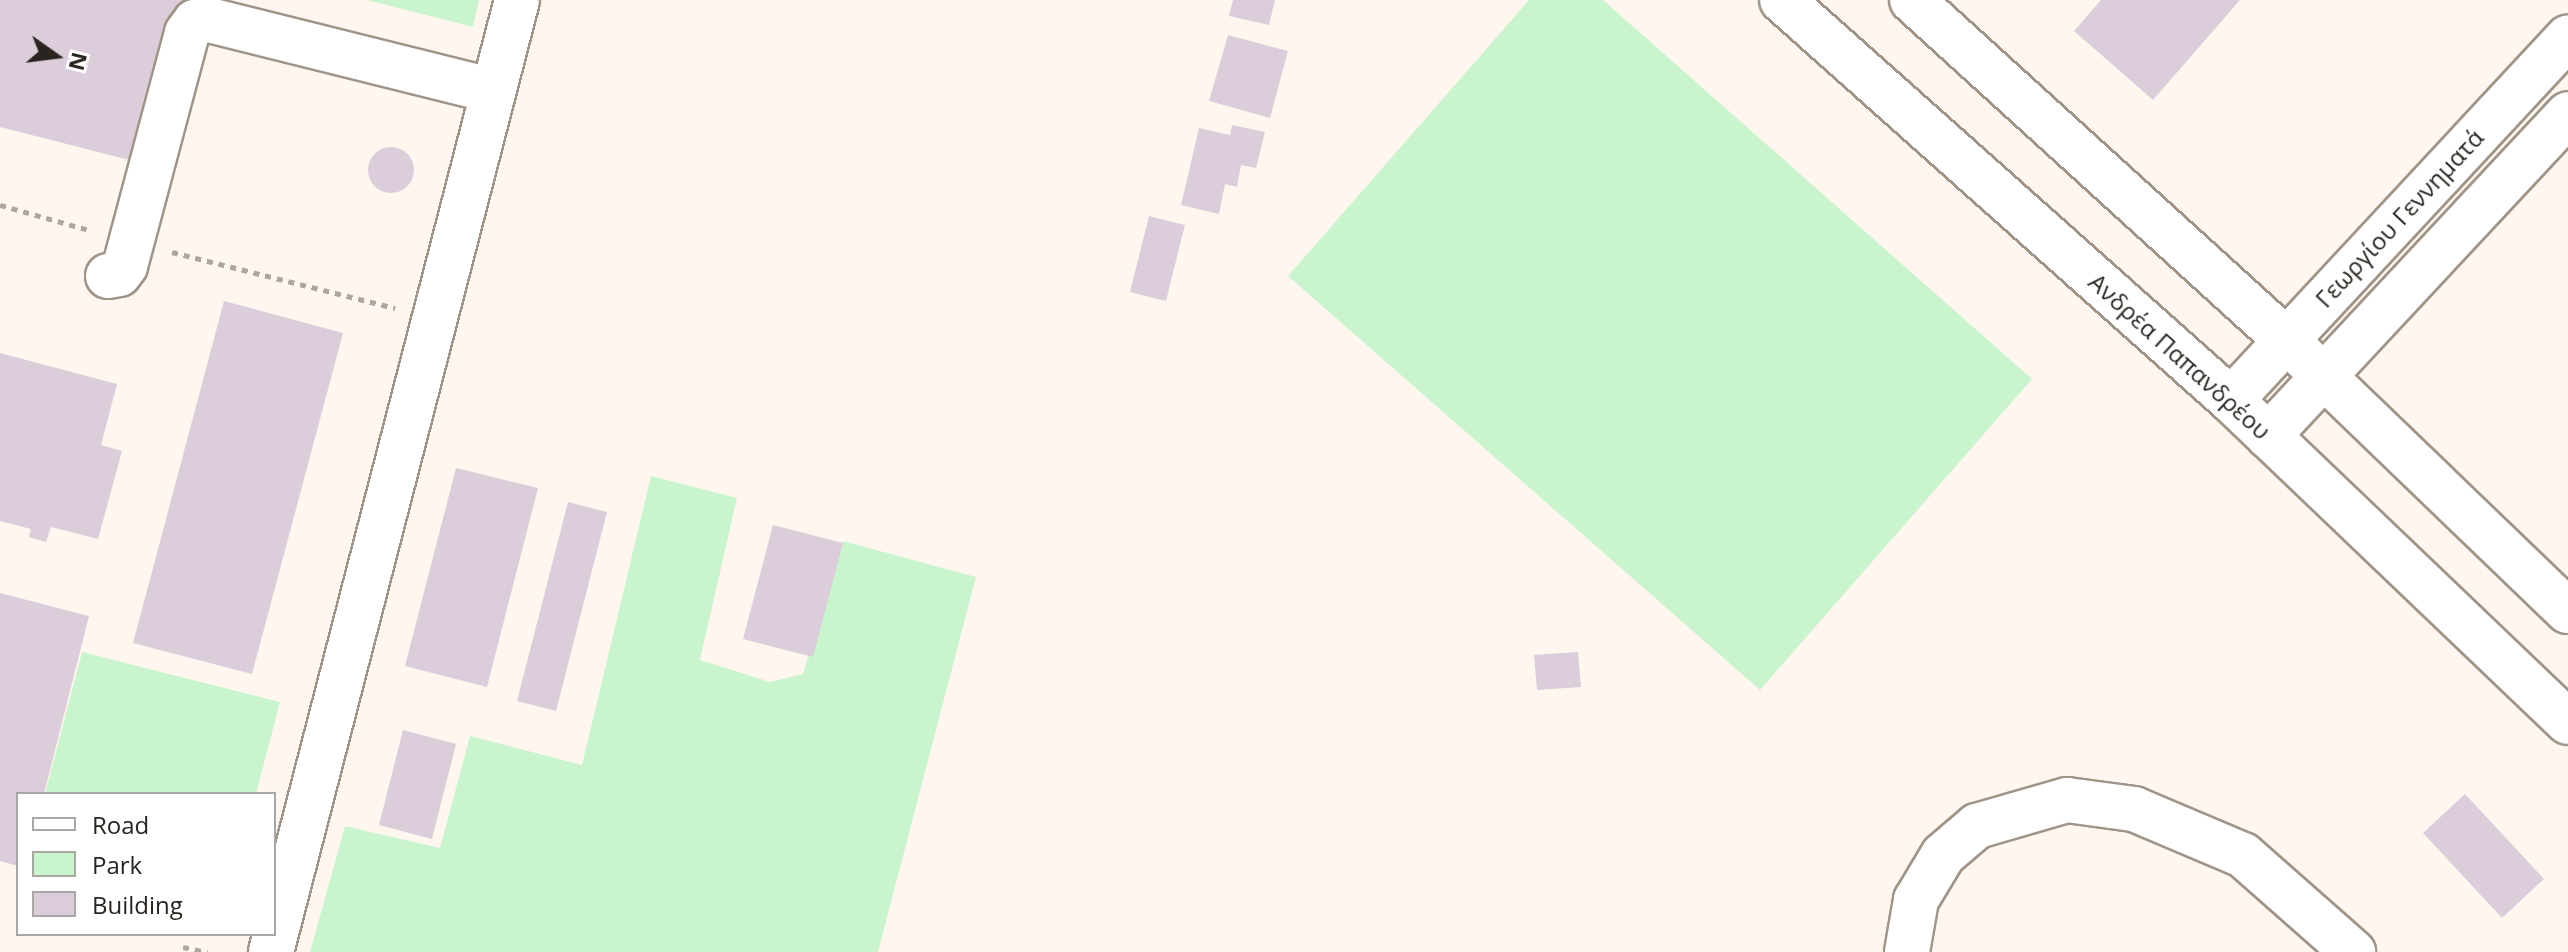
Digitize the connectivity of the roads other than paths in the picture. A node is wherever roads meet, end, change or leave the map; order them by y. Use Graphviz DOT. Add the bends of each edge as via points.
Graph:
graph roads {
  1 [pos="517,0"];
  2 [pos="1782,0"];
  3 [pos="1925,6"];
  4 [pos="2568,37"];
  5 [pos="493,91"];
  6 [pos="2568,114"];
  7 [pos="119,258"];
  8 [pos="2286,340"];
  9 [pos="2325,377"];
  10 [pos="2231,400"];
  11 [pos="2268,436"];
  12 [pos="2568,611"];
  13 [pos="2568,722"];
  14 [pos="276,933"];
  15 [pos="1907,952"];
  16 [pos="2353,952"];
  1 -- 5 [label="street"];
  2 -- 10 [label="street, Ανδρέα Παπανδρέου"];
  3 -- 8 [label="street"];
  4 -- 8 [label="street, Γεωργίου Γεννηματά"];
  5 -- 7 [label="street" via="209,20 195,22 187,33 154,168"];
  5 -- 14 [label="street"];
  6 -- 9 [label="street"];
  8 -- 9 [label="street"];
  8 -- 10 [label="street, Γεωργίου Γεννηματά"];
  9 -- 11 [label="street"];
  9 -- 12 [label="street"];
  10 -- 11 [label="street, Ανδρέα Παπανδρέου"];
  11 -- 13 [label="street, Ανδρέα Παπανδρέου"];
  15 -- 16 [label="street" via="1916,900 1943,855 1977,826 2067,800 2134,809 2243,855"];
}
